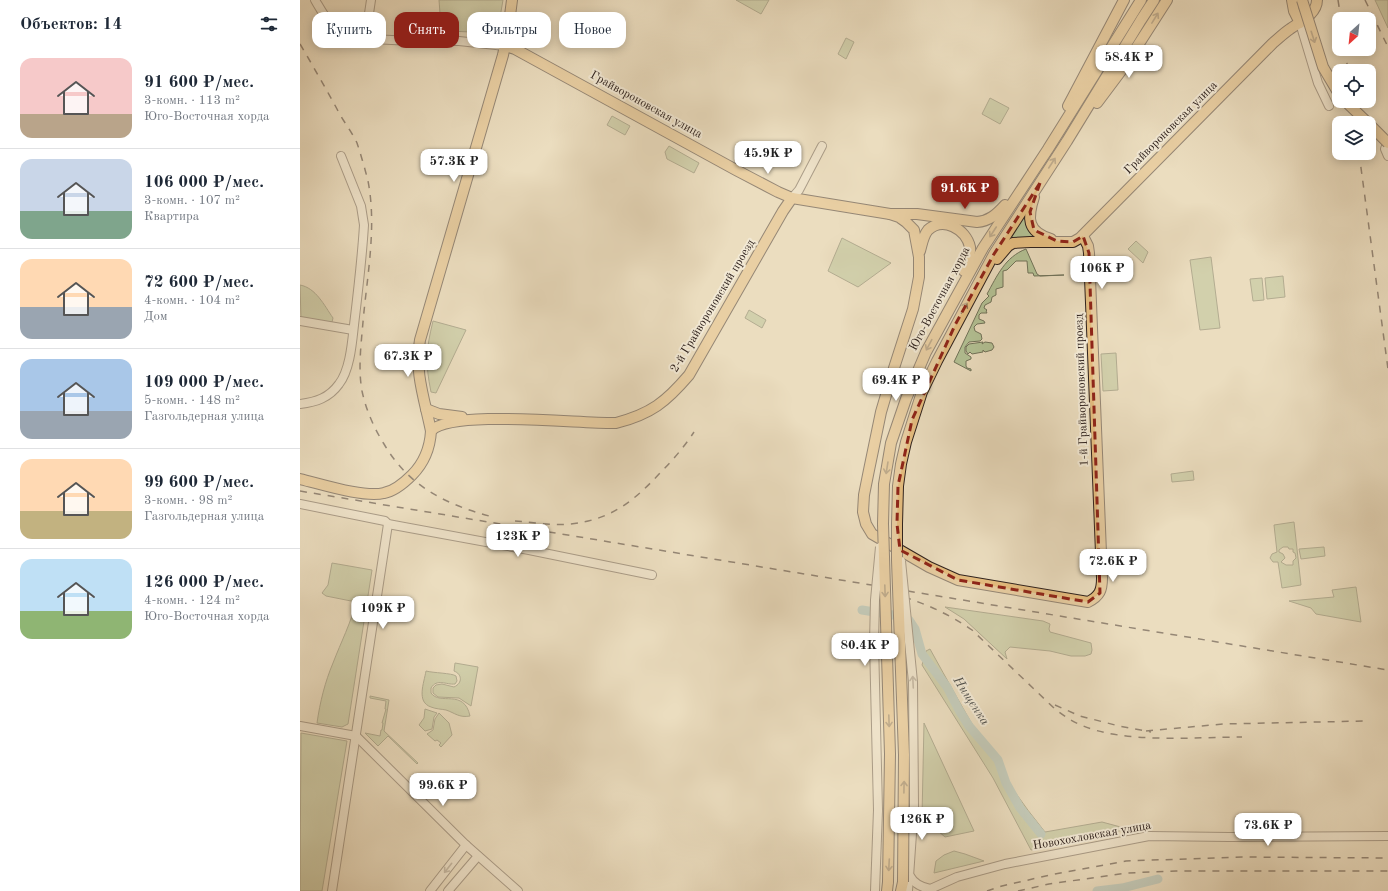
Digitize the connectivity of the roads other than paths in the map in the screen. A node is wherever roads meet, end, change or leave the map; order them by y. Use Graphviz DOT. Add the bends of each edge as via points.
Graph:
graph roads {
  1 [pos="315,0"];
  2 [pos="371,0"];
  3 [pos="512,0"];
  4 [pos="1124,0"];
  5 [pos="1141,0"];
  6 [pos="1154,0"];
  7 [pos="1167,0"];
  8 [pos="1292,0"];
  9 [pos="1302,0"];
  10 [pos="1317,0"];
  11 [pos="323,12"];
  12 [pos="369,12"];
  13 [pos="510,12"];
  14 [pos="1300,23"];
  15 [pos="386,40"];
  16 [pos="467,42"];
  17 [pos="504,48"];
  18 [pos="512,48"];
  19 [pos="1332,82"];
  20 [pos="1329,106"];
  21 [pos="1352,108"];
  22 [pos="1360,116"];
  23 [pos="1376,131"];
  24 [pos="1067,141"];
  25 [pos="1388,142"];
  26 [pos="822,146"];
  27 [pos="1048,149"];
  28 [pos="342,156"];
  29 [pos="1388,156"];
  30 [pos="1029,176"];
  31 [pos="1040,183"];
  32 [pos="792,198"];
  33 [pos="890,214"];
  34 [pos="1083,236"];
  35 [pos="1057,241"];
  36 [pos="919,257"];
  37 [pos="973,292"];
  38 [pos="945,317"];
  39 [pos="300,321"];
  40 [pos="353,330"];
  41 [pos="300,404"];
  42 [pos="426,409"];
  43 [pos="482,419"];
  44 [pos="431,432"];
  45 [pos="300,479"];
  46 [pos="300,504"];
  47 [pos="388,524"];
  48 [pos="882,524"];
  49 [pos="897,524"];
  50 [pos="652,575"];
  51 [pos="300,726"];
  52 [pos="356,736"];
  53 [pos="1388,836"];
  54 [pos="466,844"];
  55 [pos="478,856"];
  56 [pos="910,876"];
  57 [pos="435,884"];
  58 [pos="928,890"];
  59 [pos="332,891"];
  60 [pos="430,891"];
  61 [pos="444,891"];
  62 [pos="448,891"];
  63 [pos="518,891"];
  64 [pos="875,891"];
  65 [pos="888,891"];
  66 [pos="901,891"];
  67 [pos="908,891"];
  1 -- 11 [label="street"];
  2 -- 12 [label="street"];
  3 -- 13 [label="main road"];
  4 -- 27 [label="main road"];
  5 -- 27 [label="main road, Юго-Восточная хорда"];
  6 -- 24 [label="main road"];
  24 -- 7 [label="main road, one-way" via="1124,67"];
  8 -- 14 [label="main road"];
  9 -- 19 [label="main road, one-way, bridge" via="1323,67"];
  10 -- 14 [label="main road, Грайвороновская улица" via="1313,11"];
  14 -- 20 [label="street" via="1318,83"];
  14 -- 34 [label="main road, Грайвороновская улица" via="1274,43"];
  15 -- 16 [label="street"];
  17 -- 42 [label="main road" via="420,340 418,371"];
  18 -- 32 [label="main road, Грайвороновская улица"];
  21 -- 22 [label="main road, bridge"];
  23 -- 25 [label="main road, bridge"];
  31 -- 24 [label="main road, one-way"];
  25 -- 29 [label="street" via="1385,148"];
  26 -- 32 [label="street" via="799,190"];
  27 -- 30 [label="main road, Юго-Восточная хорда"];
  28 -- 40 [label="street" via="361,206 364,225"];
  30 -- 33 [label="main road" via="998,212 985,221"];
  30 -- 38 [label="main road, Юго-Восточная хорда, one-way" via="983,248"];
  31 -- 35 [label="main road" via="1032,204 1031,225 1038,234"];
  31 -- 37 [label="main road" via="994,254"];
  32 -- 33 [label="main road, Грайвороновская улица"];
  32 -- 43 [label="main road, 2-й Грайвороновский проезд" via="689,375 661,404 634,419 616,423"];
  33 -- 36 [label="main road" via="899,217 914,230"];
  34 -- 35 [label="main road" via="1073,242"];
  34 -- 36 [label="main road, 1-й Грайвороновский проезд" via="1089,253 1102,586 1095,599 1088,602 958,580 929,567 872,534 866,524 863,512 864,495 882,412 913,309 919,277"];
  35 -- 37 [label="main road" via="1020,242 1008,246"];
  36 -- 38 [label="main road" via="925,235 934,226 952,226 963,232 967,240 970,254"];
  49 -- 37 [label="main road, one-way" via="901,464 912,420 922,392"];
  38 -- 48 [label="main road, Юго-Восточная хорда, one-way" via="915,376 897,426 884,484"];
  39 -- 40 [label="street"];
  40 -- 41 [label="street" via="347,367 339,384 318,401"];
  42 -- 43 [label="main road" via="444,415"];
  42 -- 44 [label="main road"];
  43 -- 44 [label="main road, 2-й Грайвороновский проезд" via="452,422 436,427"];
  44 -- 45 [label="main road" via="428,447 418,469 394,490 372,494"];
  46 -- 47 [label="street" via="385,521"];
  47 -- 50 [label="street"];
  47 -- 52 [label="street"];
  48 -- 64 [label="street, bridge" via="874,642 878,810"];
  48 -- 65 [label="main road, Юго-Восточная хорда, one-way, bridge" via="890,754"];
  56 -- 49 [label="street, one-way, bridge" via="914,805 913,682"];
  66 -- 49 [label="main road, one-way, bridge" via="904,755"];
  51 -- 52 [label="street"];
  52 -- 54 [label="street"];
  52 -- 59 [label="street"];
  53 -- 58 [label="street, Новохохловская улица" via="1149,836 1005,864 957,877"];
  54 -- 55 [label="street"];
  54 -- 57 [label="street, one-way"];
  55 -- 62 [label="street"];
  55 -- 63 [label="street"];
  56 -- 58 [label="street" via="918,885"];
  56 -- 67 [label="street"];
  57 -- 60 [label="street"];
  57 -- 61 [label="street"];
}
